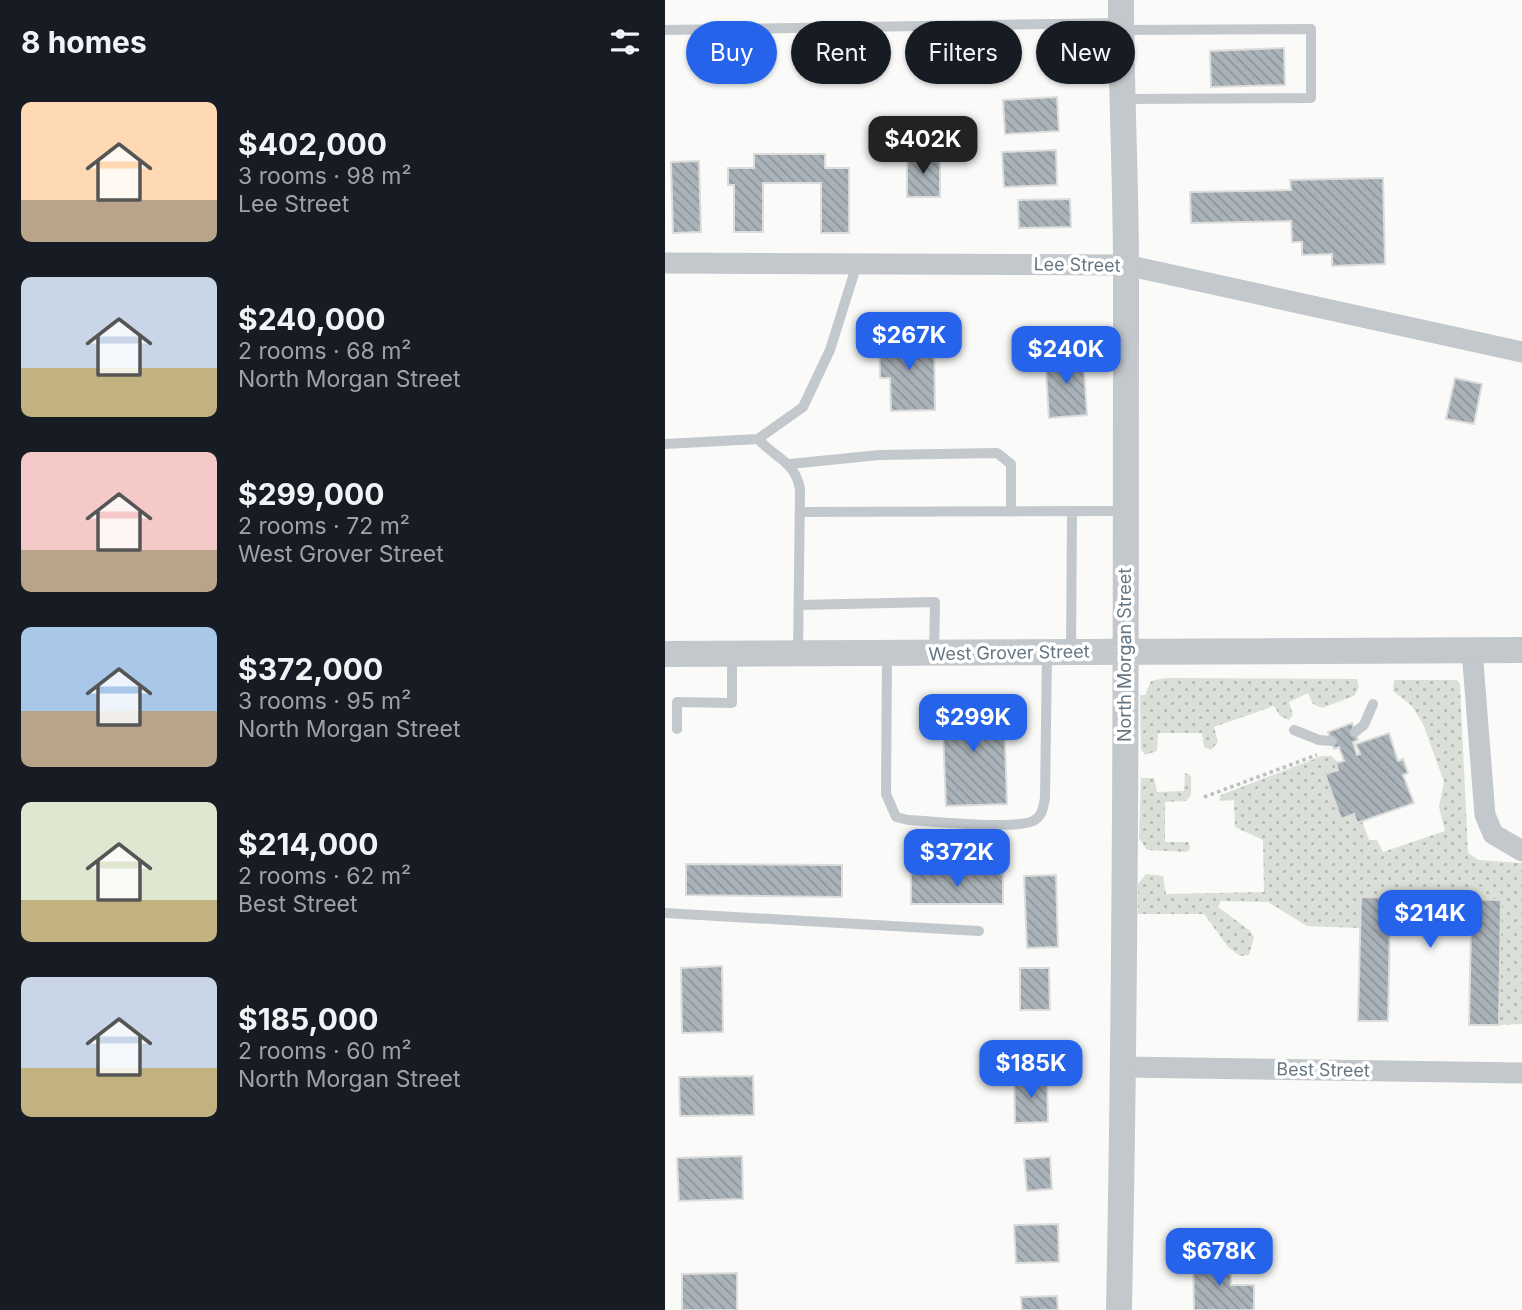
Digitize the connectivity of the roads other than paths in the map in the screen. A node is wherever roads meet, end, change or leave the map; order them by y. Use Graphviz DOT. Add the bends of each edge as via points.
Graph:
graph roads {
  1 [pos="1121,18"];
  2 [pos="665,30"];
  3 [pos="1123,99"];
  4 [pos="665,263"];
  5 [pos="857,264"];
  6 [pos="1126,265"];
  7 [pos="1522,352"];
  8 [pos="758,439"];
  9 [pos="665,444"];
  10 [pos="790,464"];
  11 [pos="1125,511"];
  12 [pos="800,512"];
  13 [pos="1011,512"];
  14 [pos="1072,512"];
  15 [pos="799,605"];
  16 [pos="1472,650"];
  17 [pos="1522,650"];
  18 [pos="1125,651"];
  19 [pos="1059,652"];
  20 [pos="665,654"];
  21 [pos="887,654"];
  22 [pos="934,654"];
  23 [pos="732,655"];
  24 [pos="798,655"];
  25 [pos="1373,704"];
  26 [pos="677,729"];
  27 [pos="1294,730"];
  28 [pos="1355,732"];
  29 [pos="1332,741"];
  30 [pos="1522,851"];
  31 [pos="665,913"];
  32 [pos="979,931"];
  33 [pos="1124,1067"];
  34 [pos="1522,1073"];
  35 [pos="1119,1310"];
  1 -- 2 [label="lane"];
  1 -- 3 [label="street, North Morgan Street"];
  1 -- 3 [label="lane" via="1311,29 1311,98"];
  3 -- 6 [label="street, North Morgan Street"];
  4 -- 5 [label="street, Lee Street"];
  5 -- 6 [label="street, Lee Street"];
  5 -- 8 [label="lane" via="830,350 803,407"];
  6 -- 7 [label="street, Lee Street"];
  6 -- 11 [label="street, North Morgan Street"];
  8 -- 9 [label="lane"];
  8 -- 10 [label="lane"];
  10 -- 12 [label="lane" via="798,475"];
  10 -- 13 [label="lane" via="879,455 997,453 1011,464"];
  11 -- 14 [label="lane"];
  11 -- 18 [label="street, North Morgan Street"];
  12 -- 13 [label="lane"];
  12 -- 15 [label="lane"];
  13 -- 14 [label="lane"];
  14 -- 19 [label="lane"];
  15 -- 22 [label="lane" via="935,603"];
  15 -- 24 [label="lane"];
  16 -- 17 [label="street, West Grover Street"];
  16 -- 18 [label="street, West Grover Street"];
  16 -- 30 [label="street" via="1485,815 1493,834"];
  18 -- 19 [label="street, West Grover Street"];
  18 -- 33 [label="street, North Morgan Street"];
  19 -- 21 [label="lane" via="1042,813 1033,821 1016,824 896,817 886,794"];
  19 -- 22 [label="street, West Grover Street"];
  20 -- 23 [label="street, West Grover Street"];
  21 -- 22 [label="street, West Grover Street"];
  21 -- 24 [label="street, West Grover Street"];
  23 -- 24 [label="street, West Grover Street"];
  23 -- 26 [label="lane" via="733,703 677,702"];
  25 -- 28 [label="lane" via="1364,725"];
  27 -- 29 [label="lane"];
  31 -- 32 [label="lane"];
  33 -- 34 [label="street, Best Street"];
  33 -- 35 [label="street, North Morgan Street"];
}
